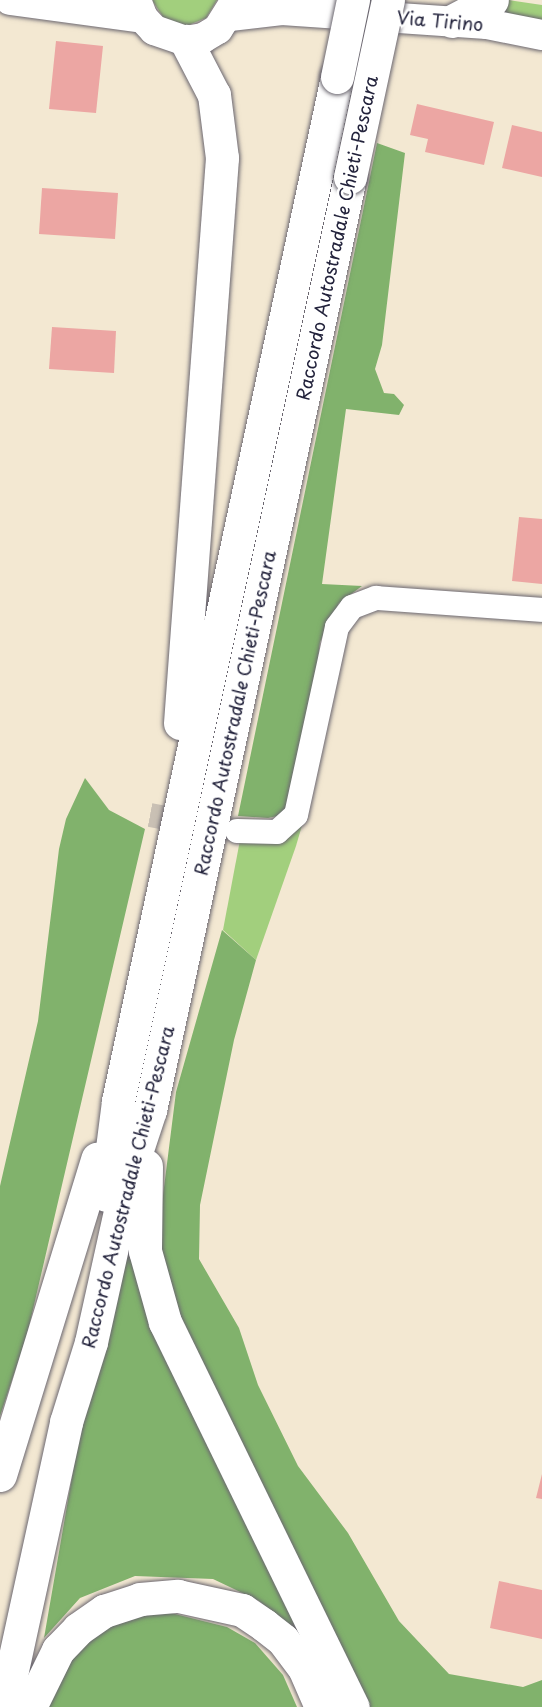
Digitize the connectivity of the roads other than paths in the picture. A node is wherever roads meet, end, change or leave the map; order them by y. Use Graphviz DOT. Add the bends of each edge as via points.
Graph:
graph roads {
  1 [pos="10,0"];
  2 [pos="353,0"];
  3 [pos="388,0"];
  4 [pos="492,0"];
  5 [pos="233,8"];
  6 [pos="139,9"];
  7 [pos="452,21"];
  8 [pos="542,35"];
  9 [pos="186,41"];
  10 [pos="542,610"];
  11 [pos="237,831"];
  12 [pos="162,892"];
  13 [pos="118,1101"];
  14 [pos="150,1110"];
  15 [pos="66,1422"];
  16 [pos="0,1475"];
  17 [pos="4,1707"];
  18 [pos="30,1707"];
  19 [pos="321,1707"];
  20 [pos="353,1707"];
  1 -- 6 [label="main road"];
  2 -- 12 [label="highway, Raccordo Autostradale Chieti-Pescara, bridge"];
  3 -- 14 [label="highway, Raccordo Autostradale Chieti-Pescara, bridge"];
  4 -- 7 [label="highway"];
  5 -- 7 [label="main road, Via Tirino"];
  5 -- 9 [label="main road" via="203,38"];
  6 -- 9 [label="main road" via="169,38"];
  7 -- 8 [label="main road, Via Tirino"];
  9 -- 12 [label="highway" via="214,95 222,158 188,641"];
  10 -- 11 [label="lane" via="375,598 352,607 337,627 296,815 277,832"];
  12 -- 13 [label="highway, Raccordo Autostradale Chieti-Pescara"];
  13 -- 15 [label="highway, Raccordo Autostradale Chieti-Pescara" via="110,1177 76,1339"];
  13 -- 16 [label="highway"];
  14 -- 15 [label="highway, Raccordo Autostradale Chieti-Pescara" via="128,1180 91,1342"];
  14 -- 20 [label="highway" via="145,1251 165,1322"];
  15 -- 17 [label="highway, Raccordo Autostradale Chieti-Pescara"];
  18 -- 19 [label="highway" via="58,1650 78,1629 104,1611 141,1599 178,1596 242,1610 264,1625 283,1640 304,1668"];
}
